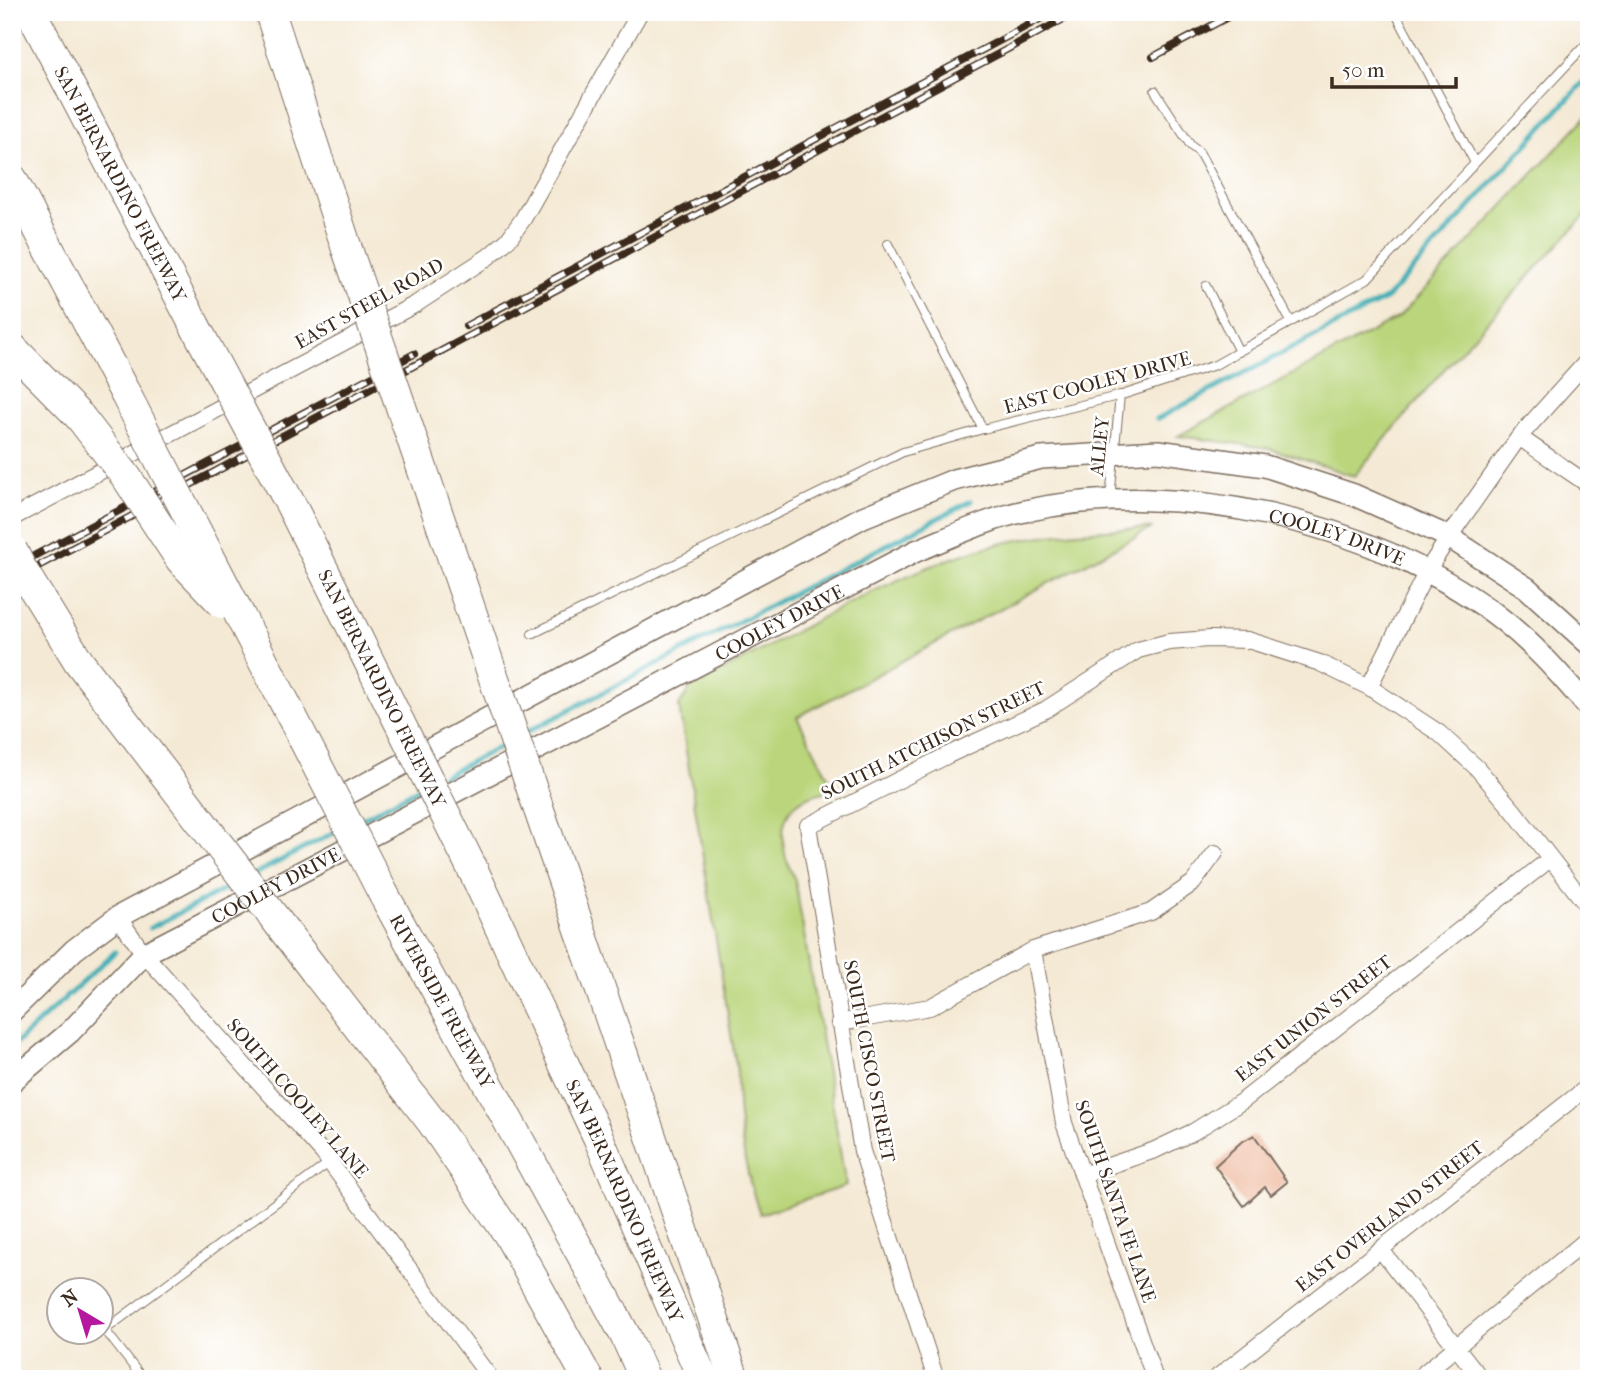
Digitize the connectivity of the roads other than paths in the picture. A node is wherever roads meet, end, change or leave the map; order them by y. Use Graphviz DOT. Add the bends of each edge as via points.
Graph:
graph roads {
  1 [pos="31,12"];
  2 [pos="270,12"];
  3 [pos="640,12"];
  4 [pos="1395,12"];
  5 [pos="1589,41"];
  6 [pos="1156,91"];
  7 [pos="1475,163"];
  8 [pos="12,179"];
  9 [pos="888,244"];
  10 [pos="1206,286"];
  11 [pos="1292,322"];
  12 [pos="12,348"];
  13 [pos="1239,352"];
  14 [pos="1589,359"];
  15 [pos="1120,395"];
  16 [pos="983,429"];
  17 [pos="1518,437"];
  18 [pos="1114,452"];
  19 [pos="1589,485"];
  20 [pos="1110,499"];
  21 [pos="12,518"];
  22 [pos="1449,537"];
  23 [pos="12,550"];
  24 [pos="1427,571"];
  25 [pos="242,623"];
  26 [pos="533,634"];
  27 [pos="1589,644"];
  28 [pos="1369,687"];
  29 [pos="1589,708"];
  30 [pos="808,826"];
  31 [pos="1215,853"];
  32 [pos="1550,859"];
  33 [pos="1589,908"];
  34 [pos="118,917"];
  35 [pos="1033,950"];
  36 [pos="144,954"];
  37 [pos="12,1011"];
  38 [pos="839,1023"];
  39 [pos="12,1081"];
  40 [pos="1589,1086"];
  41 [pos="330,1162"];
  42 [pos="1082,1175"];
  43 [pos="1589,1238"];
  44 [pos="1381,1250"];
  45 [pos="1455,1348"];
  46 [pos="143,1379"];
  47 [pos="491,1379"];
  48 [pos="588,1379"];
  49 [pos="645,1379"];
  50 [pos="703,1379"];
  51 [pos="734,1379"];
  52 [pos="936,1379"];
  53 [pos="1155,1379"];
  54 [pos="1215,1379"];
  55 [pos="1417,1379"];
  56 [pos="1481,1379"];
  1 -- 50 [label="highway, SAN BERNARDINO FREEWAY, bridge" via="293,509 473,870 603,1148"];
  2 -- 51 [label="highway, bridge"];
  3 -- 21 [label="street, EAST STEEL ROAD" via="523,219 488,257 416,304"];
  4 -- 7 [label="lane"];
  5 -- 7 [label="lane, EAST COOLEY DRIVE"];
  6 -- 11 [label="lane" via="1199,152"];
  7 -- 11 [label="lane, EAST COOLEY DRIVE" via="1367,279"];
  8 -- 25 [label="highway, bridge"];
  9 -- 16 [label="lane"];
  10 -- 13 [label="lane"];
  11 -- 13 [label="lane, EAST COOLEY DRIVE"];
  12 -- 25 [label="highway, bridge" via="80,417 181,561"];
  13 -- 15 [label="lane, EAST COOLEY DRIVE" via="1215,365"];
  14 -- 17 [label="street"];
  15 -- 16 [label="lane, EAST COOLEY DRIVE"];
  15 -- 18 [label="lane, ALLEY"];
  16 -- 26 [label="lane, EAST COOLEY DRIVE" via="903,452"];
  17 -- 19 [label="street"];
  17 -- 22 [label="street"];
  18 -- 20 [label="lane, ALLEY"];
  18 -- 22 [label="street" via="1158,451 1265,466 1354,495"];
  18 -- 34 [label="street" via="1041,458 954,480 863,517"];
  20 -- 24 [label="street, COOLEY DRIVE" via="1180,500 1249,509 1343,536"];
  20 -- 36 [label="street, COOLEY DRIVE" via="1023,511 916,551"];
  22 -- 24 [label="street"];
  22 -- 27 [label="street" via="1527,589"];
  23 -- 48 [label="highway, bridge" via="79,662 432,1122 509,1235"];
  24 -- 28 [label="street"];
  24 -- 29 [label="street, COOLEY DRIVE" via="1495,614 1546,658"];
  25 -- 49 [label="highway, RIVERSIDE FREEWAY, bridge"];
  28 -- 30 [label="street, SOUTH ATCHISON STREET" via="1320,663 1248,640 1169,642 1138,650 1045,710"];
  28 -- 32 [label="street, SOUTH ATCHISON STREET" via="1439,733 1477,768"];
  30 -- 38 [label="street, SOUTH CISCO STREET"];
  31 -- 35 [label="street" via="1193,883 1151,912"];
  32 -- 33 [label="street, SOUTH ATCHISON STREET"];
  32 -- 42 [label="street, EAST UNION STREET" via="1244,1100 1155,1150"];
  34 -- 36 [label="street, SOUTH COOLEY LANE"];
  34 -- 37 [label="street" via="75,950"];
  35 -- 38 [label="street" via="930,1007"];
  35 -- 42 [label="street, SOUTH SANTA FE LANE" via="1064,1123"];
  36 -- 39 [label="street, COOLEY DRIVE" via="70,1032"];
  36 -- 41 [label="street, SOUTH COOLEY LANE"];
  38 -- 52 [label="street, SOUTH CISCO STREET" via="862,1151"];
  40 -- 44 [label="street, EAST OVERLAND STREET"];
  41 -- 46 [label="lane" via="104,1330"];
  41 -- 47 [label="street, SOUTH COOLEY LANE"];
  42 -- 53 [label="street, SOUTH SANTA FE LANE"];
  43 -- 45 [label="street"];
  44 -- 45 [label="street"];
  44 -- 54 [label="street, EAST OVERLAND STREET"];
  45 -- 55 [label="street"];
  45 -- 56 [label="street"];
}
